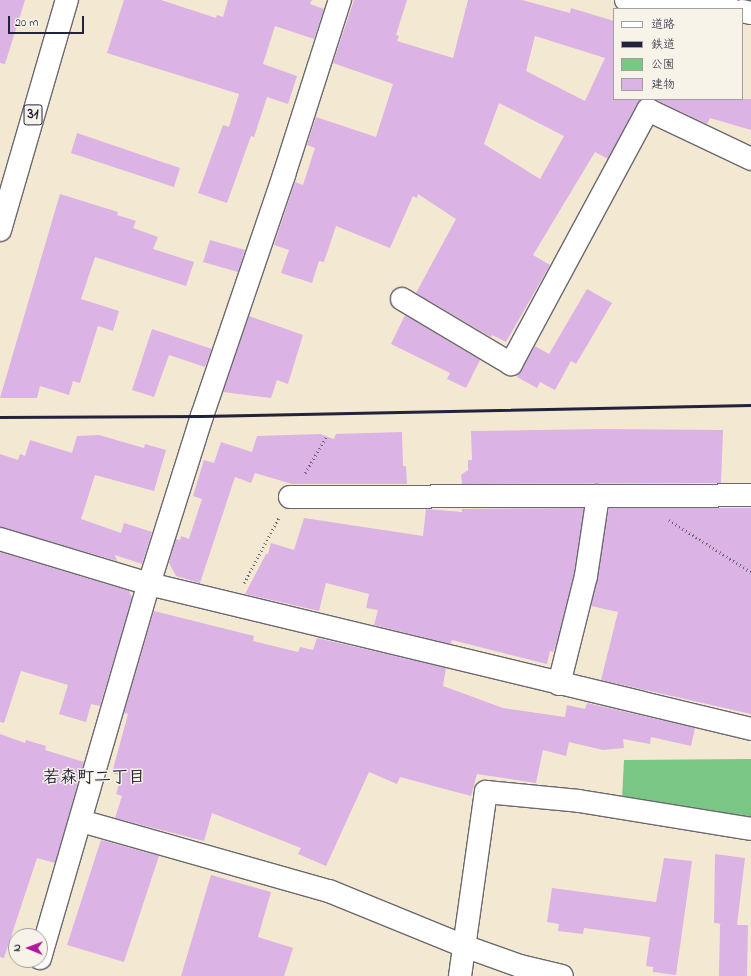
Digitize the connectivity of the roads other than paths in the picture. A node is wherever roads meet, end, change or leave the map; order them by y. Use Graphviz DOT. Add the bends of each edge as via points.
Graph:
graph roads {
  1 [pos="67,0"];
  2 [pos="340,0"];
  3 [pos="626,0"];
  4 [pos="726,8"];
  5 [pos="751,159"];
  6 [pos="0,230"];
  7 [pos="402,299"];
  8 [pos="751,494"];
  9 [pos="598,496"];
  10 [pos="290,497"];
  11 [pos="0,539"];
  12 [pos="149,584"];
  13 [pos="559,684"];
  14 [pos="751,729"];
  15 [pos="81,821"];
  16 [pos="751,829"];
  17 [pos="48,932"];
  18 [pos="464,946"];
  19 [pos="460,976"];
  20 [pos="562,976"];
  1 -- 6 [label="street, 31"];
  2 -- 12 [label="street"];
  3 -- 4 [label="street"];
  5 -- 7 [label="street" via="648,110 511,364"];
  8 -- 9 [label="street"];
  9 -- 10 [label="street"];
  9 -- 13 [label="street" via="586,576"];
  11 -- 12 [label="street"];
  12 -- 13 [label="street"];
  12 -- 15 [label="street"];
  13 -- 14 [label="street"];
  15 -- 17 [label="street"];
  15 -- 18 [label="street" via="329,891"];
  16 -- 18 [label="street" via="579,801 486,792"];
  18 -- 19 [label="street"];
  18 -- 20 [label="street" via="520,966"];
}
